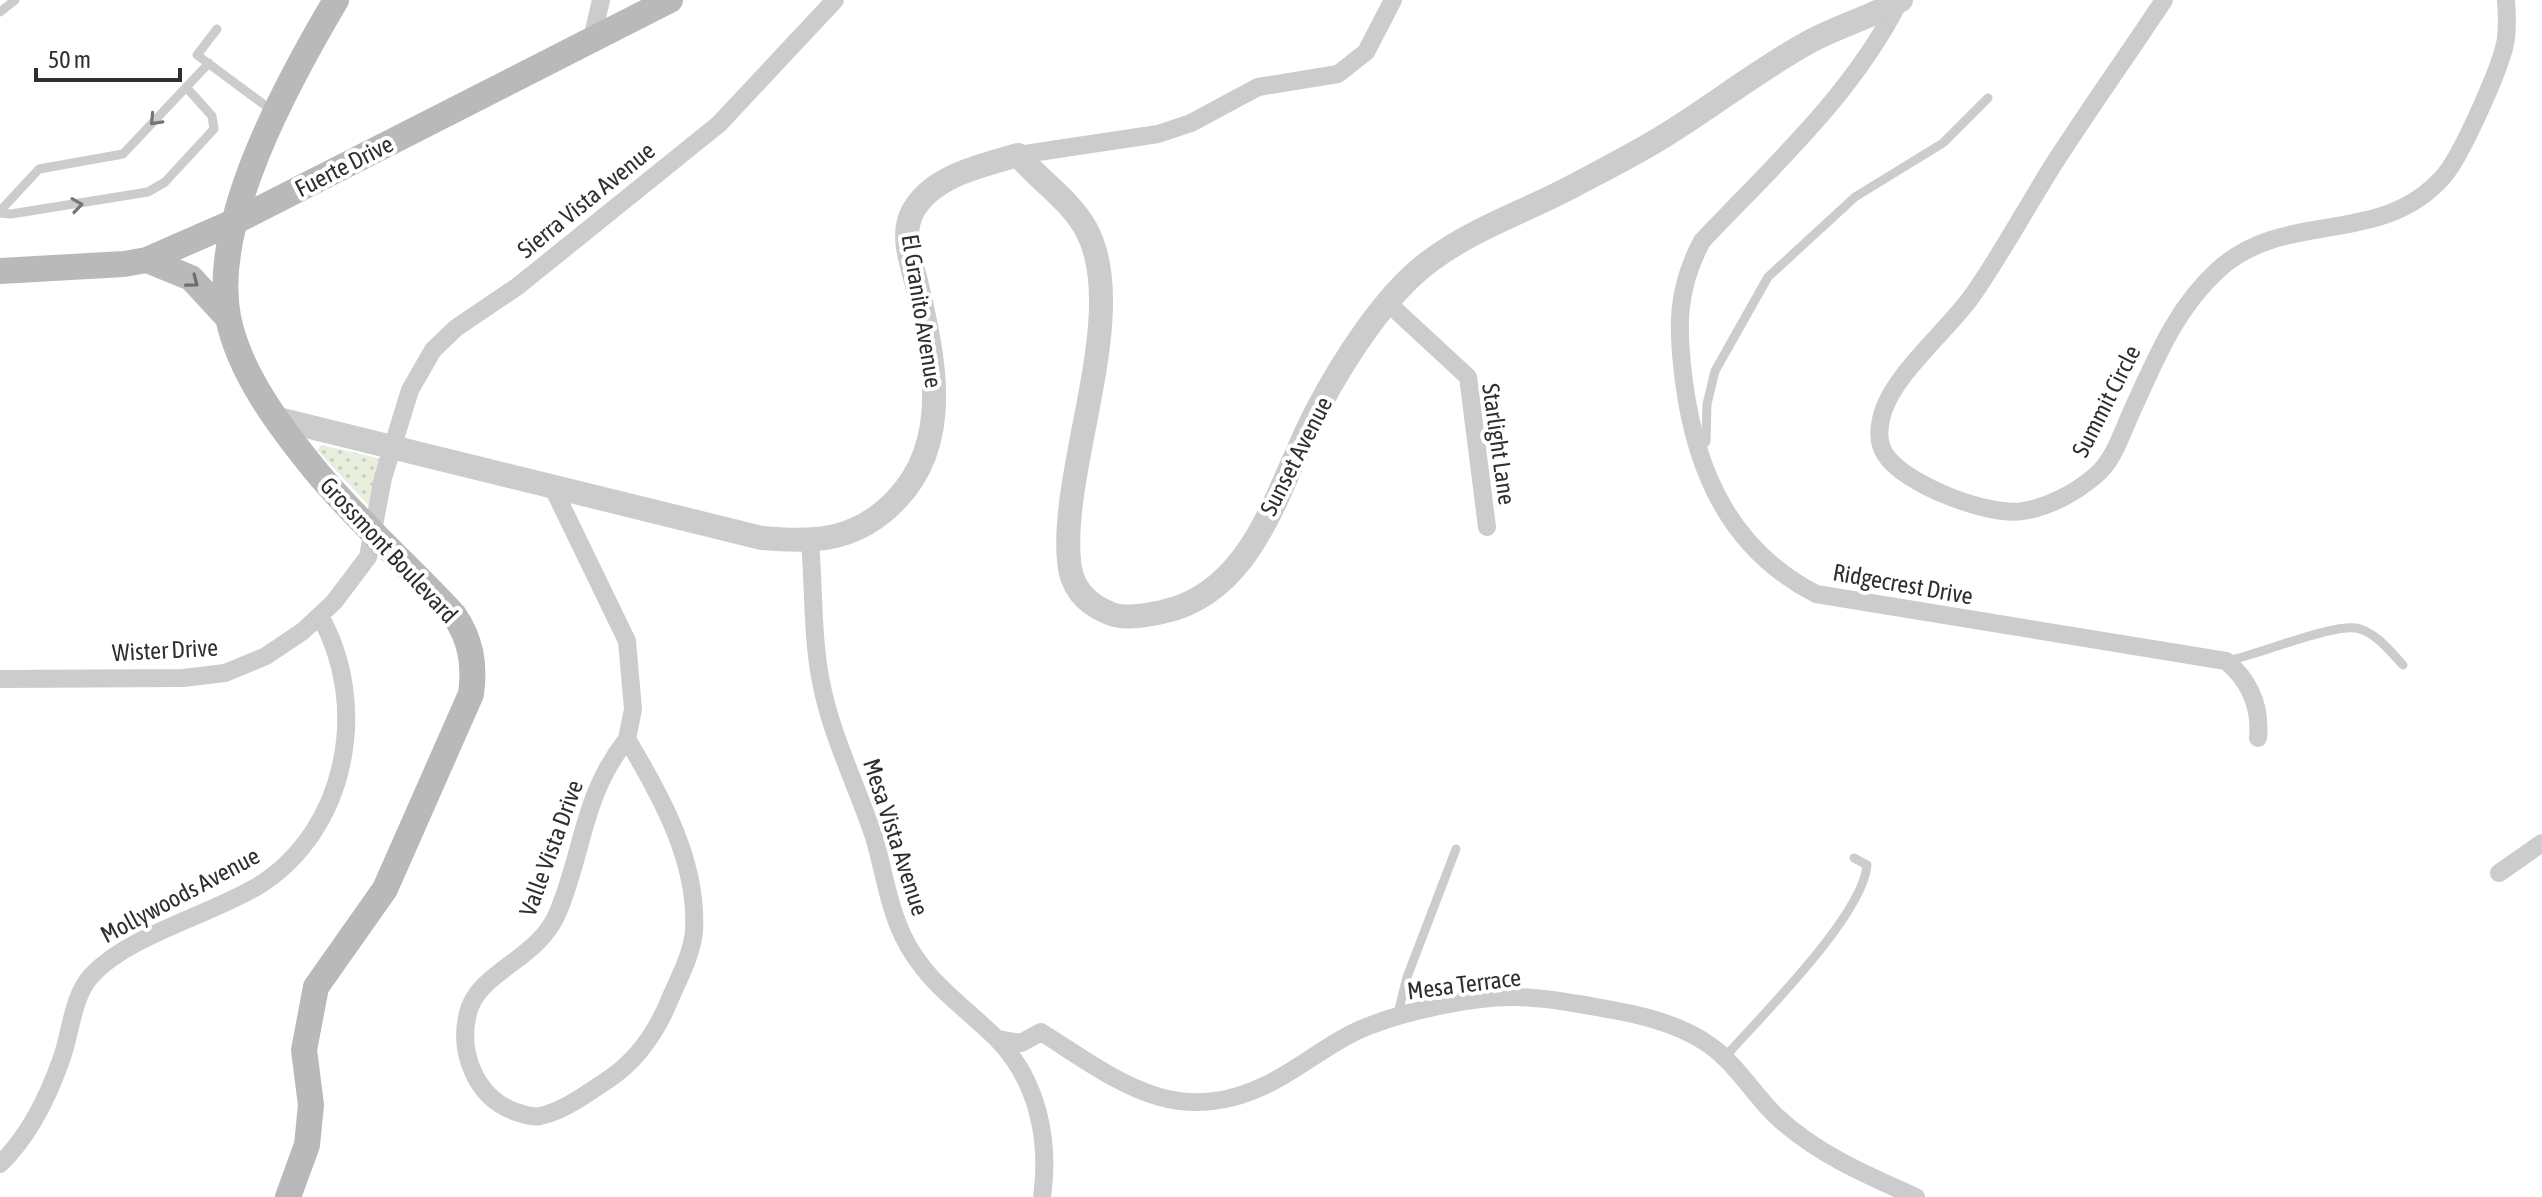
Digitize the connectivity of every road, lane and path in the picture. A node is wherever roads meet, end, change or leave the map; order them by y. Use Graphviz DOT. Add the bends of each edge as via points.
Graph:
graph roads {
  1 [pos="15,0"];
  2 [pos="336,0"];
  3 [pos="601,0"];
  4 [pos="670,0"];
  5 [pos="835,0"];
  6 [pos="1393,0"];
  7 [pos="2164,0"];
  8 [pos="2506,0"];
  9 [pos="1900,1"];
  10 [pos="0,12"];
  11 [pos="217,29"];
  12 [pos="592,39"];
  13 [pos="209,63"];
  14 [pos="186,87"];
  15 [pos="1988,98"];
  16 [pos="274,112"];
  17 [pos="1018,155"];
  18 [pos="0,212"];
  19 [pos="236,221"];
  20 [pos="147,260"];
  21 [pos="0,271"];
  22 [pos="1389,304"];
  23 [pos="228,318"];
  24 [pos="278,419"];
  25 [pos="392,448"];
  26 [pos="1696,449"];
  27 [pos="552,486"];
  28 [pos="1487,527"];
  29 [pos="373,531"];
  30 [pos="810,542"];
  31 [pos="320,616"];
  32 [pos="2226,661"];
  33 [pos="2403,665"];
  34 [pos="0,679"];
  35 [pos="2258,738"];
  36 [pos="627,739"];
  37 [pos="2542,843"];
  38 [pos="1456,849"];
  39 [pos="1854,858"];
  40 [pos="2499,873"];
  41 [pos="1397,1017"];
  42 [pos="997,1039"];
  43 [pos="1725,1057"];
  44 [pos="0,1164"];
  45 [pos="288,1197"];
  46 [pos="1042,1197"];
  47 [pos="1916,1197"];
  1 -- 10 [label="lane"];
  2 -- 16 [label="main road, Grossmont Boulevard"];
  3 -- 12 [label="street"];
  4 -- 12 [label="main road, Fuerte Drive"];
  5 -- 25 [label="street, Sierra Vista Avenue" via="719,124 518,286 444,338 416,376"];
  6 -- 17 [label="street, El Granito Avenue" via="1366,52 1338,74 1258,87 1191,123 1158,134"];
  7 -- 8 [label="street, Summit Circle" via="1975,291 1949,328 1899,380 1883,411 1879,437 1883,453 1899,471 1957,499 2020,512 2046,506 2100,473 2182,308 2223,265 2261,240 2394,212 2446,175 2501,56"];
  9 -- 22 [label="street, Sunset Avenue" via="1810,42 1663,137 1538,205 1473,232 1429,261"];
  9 -- 26 [label="street, Ridgecrest Drive" via="1877,45 1834,101 1702,241 1687,269 1680,297 1680,353"];
  11 -- 13 [label="lane" via="197,55"];
  12 -- 19 [label="main road, Fuerte Drive"];
  13 -- 14 [label="lane"];
  13 -- 16 [label="lane"];
  14 -- 18 [label="lane, one-way" via="123,154 39,169"];
  18 -- 14 [label="lane, one-way" via="135,196 165,182 214,129 212,116"];
  15 -- 26 [label="lane" via="1943,143 1855,197 1768,277 1715,371 1706,442"];
  16 -- 19 [label="main road, Grossmont Boulevard"];
  17 -- 22 [label="street, Sunset Avenue" via="1071,206 1088,232 1098,263 1095,369 1079,443 1068,552 1075,588 1114,616 1186,607 1231,575 1253,544 1323,400"];
  17 -- 30 [label="street, El Granito Avenue" via="951,178 911,214 907,245 935,388 931,439 915,476 890,506 861,526"];
  19 -- 20 [label="main road, Fuerte Drive"];
  19 -- 23 [label="main road, Grossmont Boulevard" via="224,267"];
  20 -- 21 [label="main road, Fuerte Drive"];
  20 -- 23 [label="main road, one-way" via="191,278"];
  22 -- 28 [label="street, Starlight Lane" via="1468,377"];
  23 -- 24 [label="main road, Grossmont Boulevard" via="247,371"];
  24 -- 25 [label="street, El Granito Avenue"];
  24 -- 29 [label="main road, Grossmont Boulevard" via="316,471"];
  25 -- 27 [label="street, El Granito Avenue"];
  25 -- 29 [label="street, Wister Drive"];
  26 -- 32 [label="street, Ridgecrest Drive" via="1720,503 1749,542 1790,580 1816,594"];
  27 -- 30 [label="street, El Granito Avenue" via="762,538"];
  27 -- 36 [label="street, Valle Vista Drive" via="627,641 633,709"];
  29 -- 31 [label="street, Wister Drive" via="363,564"];
  29 -- 45 [label="main road, Grossmont Boulevard" via="462,628 472,654 473,681 385,889 316,987 304,1050 311,1105 307,1145"];
  30 -- 42 [label="street, Mesa Vista Avenue" via="821,684 894,916 934,983"];
  31 -- 34 [label="street, Wister Drive" via="266,656 225,673"];
  31 -- 44 [label="street, Mollywoods Avenue" via="336,644 348,720 341,774 331,801 275,874 108,959 90,977 37,1114"];
  32 -- 33 [label="lane" via="2256,656 2318,632 2357,627 2380,640"];
  32 -- 35 [label="street" via="2256,700"];
  36 -- 36 [label="street, Valle Vista Drive" via="589,803 552,924 525,957 493,976 467,1015 466,1056 474,1076 500,1104 525,1115 539,1117 632,1063 666,1011 686,963 694,932 682,846"];
  37 -- 40 [label="street"];
  38 -- 41 [label="lane"];
  39 -- 43 [label="lane" via="1867,865 1866,880 1831,936"];
  41 -- 42 [label="street, Mesa Terrace" via="1370,1025 1260,1087 1208,1101 1137,1092 1041,1032 1021,1043"];
  41 -- 43 [label="street, Mesa Terrace" via="1515,997 1621,1011 1668,1024"];
  42 -- 46 [label="street, Mesa Vista Avenue" via="1022,1073 1038,1111 1044,1146"];
  43 -- 47 [label="street, Mesa Terrace" via="1775,1115 1810,1143 1854,1170"];
}
